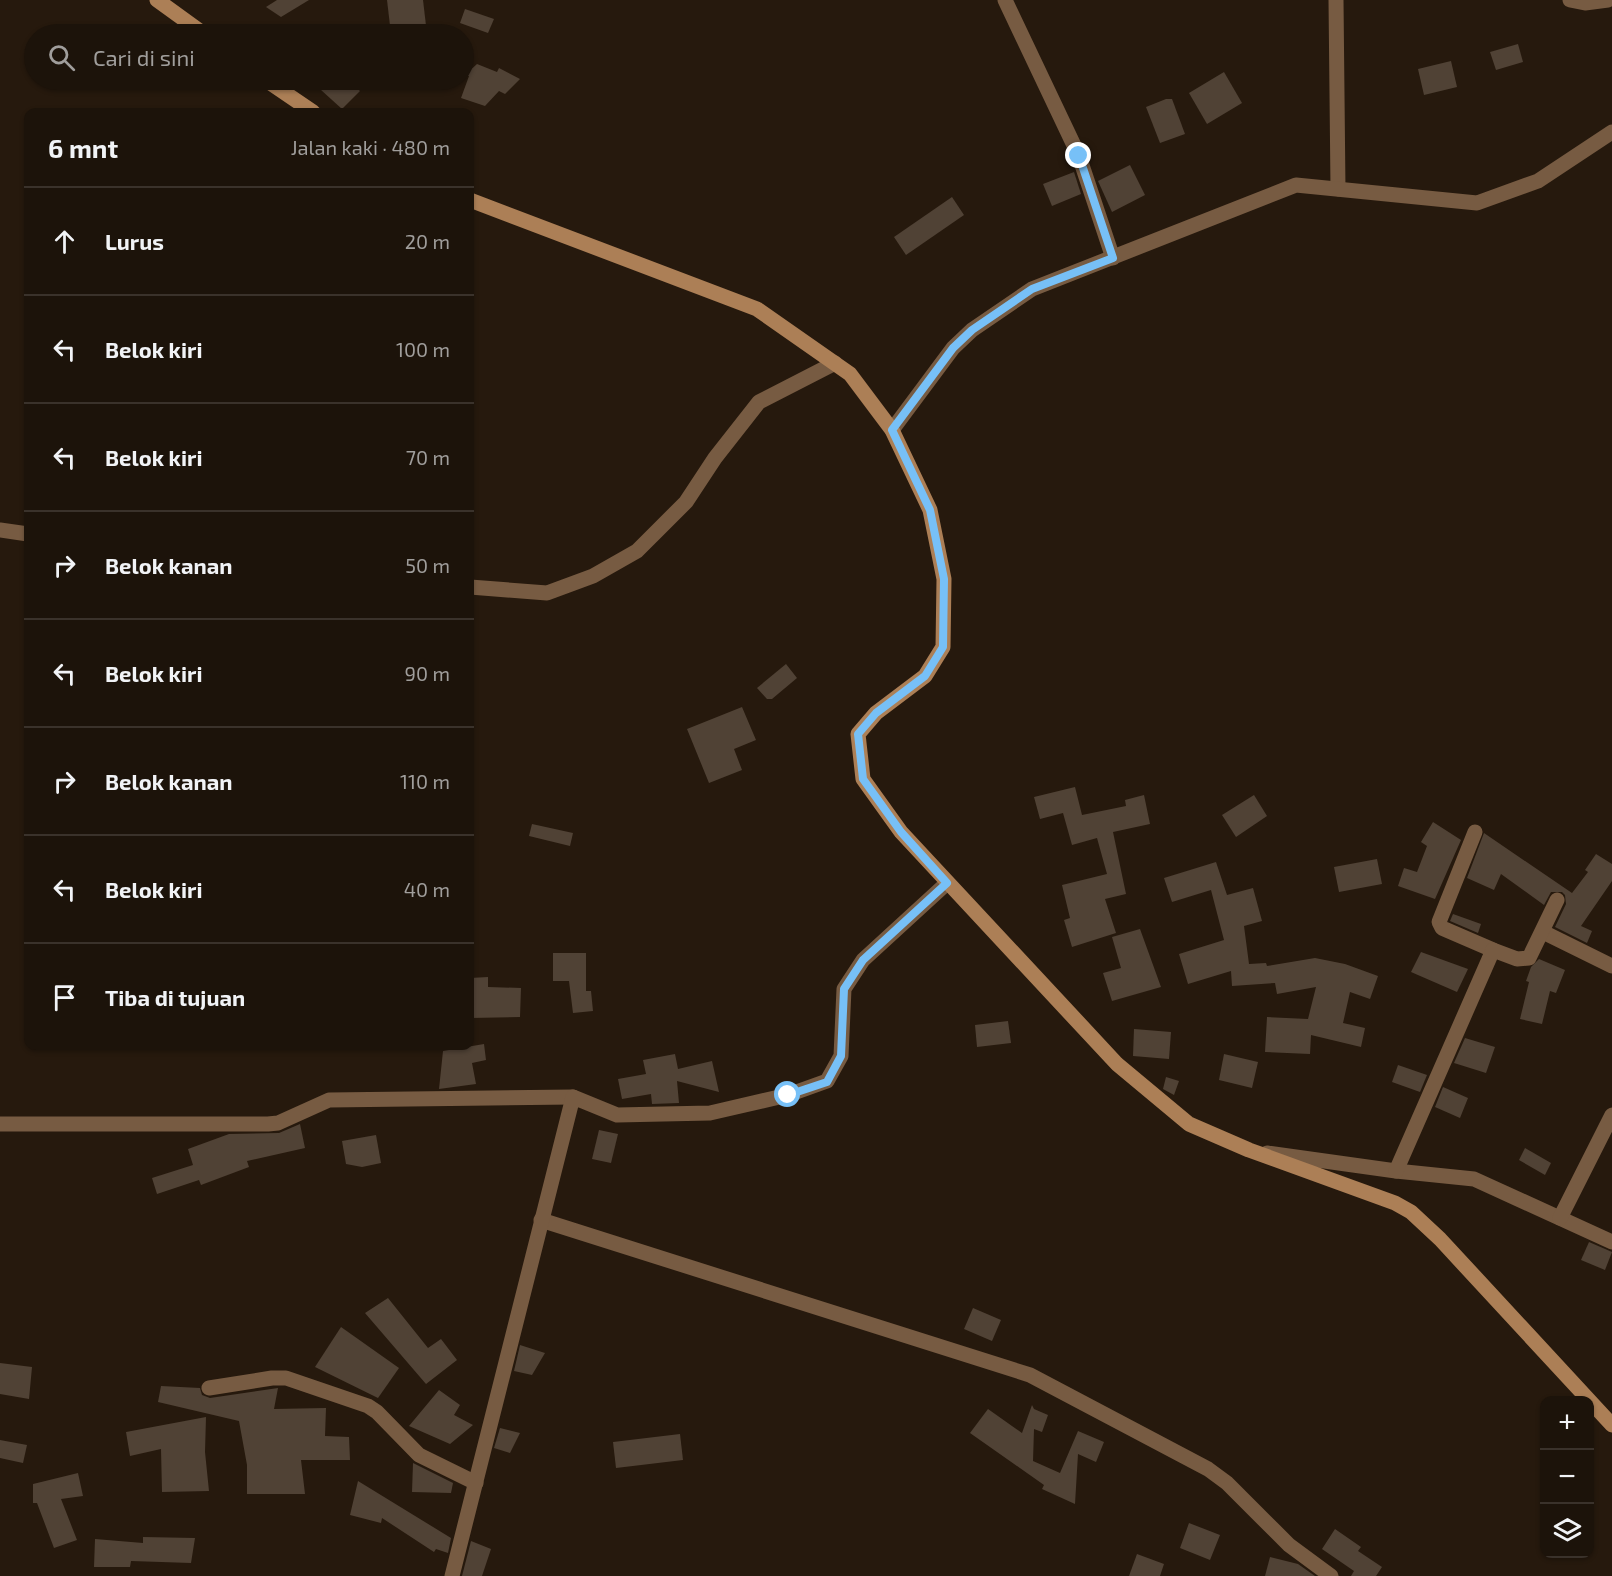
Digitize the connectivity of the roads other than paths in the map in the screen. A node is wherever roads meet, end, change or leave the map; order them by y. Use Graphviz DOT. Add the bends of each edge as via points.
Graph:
graph roads {
  1 [pos="157,0"];
  2 [pos="1005,0"];
  3 [pos="1336,0"];
  4 [pos="1570,0"];
  5 [pos="1608,0"];
  6 [pos="190,24"];
  7 [pos="280,90"];
  8 [pos="306,108"];
  9 [pos="1612,132"];
  10 [pos="1338,189"];
  11 [pos="474,202"];
  12 [pos="1113,258"];
  13 [pos="835,363"];
  14 [pos="892,430"];
  15 [pos="0,530"];
  16 [pos="24,533"];
  17 [pos="474,587"];
  18 [pos="1474,832"];
  19 [pos="947,883"];
  20 [pos="1557,900"];
  21 [pos="1543,932"];
  22 [pos="1493,950"];
  23 [pos="1612,966"];
  24 [pos="573,1097"];
  25 [pos="1612,1115"];
  26 [pos="0,1124"];
  27 [pos="1249,1150"];
  28 [pos="1396,1172"];
  29 [pos="1560,1218"];
  30 [pos="541,1220"];
  31 [pos="1612,1242"];
  32 [pos="209,1388"];
  33 [pos="1612,1425"];
  34 [pos="476,1483"];
  35 [pos="452,1576"];
  36 [pos="1331,1576"];
  1 -- 6 [label="street"];
  2 -- 12 [label="street" via="1079,156"];
  3 -- 10 [label="street"];
  4 -- 5 [label="street"];
  7 -- 8 [label="street"];
  9 -- 10 [label="street" via="1538,181 1477,203"];
  10 -- 12 [label="street" via="1296,185"];
  11 -- 13 [label="street" via="757,309"];
  12 -- 14 [label="street" via="1032,289 972,330 953,348"];
  13 -- 14 [label="street" via="850,374"];
  13 -- 17 [label="street" via="759,402 686,502 637,551 592,576 547,593"];
  14 -- 19 [label="street" via="930,510 944,579 943,647 925,676 876,713 858,734 863,779 901,832"];
  15 -- 16 [label="street"];
  18 -- 22 [label="street" via="1438,922 1442,928"];
  19 -- 24 [label="street" via="863,960 844,989 841,1056 827,1082 710,1113 617,1115"];
  19 -- 27 [label="street" via="1117,1064 1190,1124"];
  20 -- 21 [label="street"];
  21 -- 22 [label="street" via="1529,958 1517,959"];
  21 -- 23 [label="street"];
  22 -- 28 [label="street"];
  24 -- 26 [label="street" via="329,1100 268,1124"];
  24 -- 30 [label="street"];
  25 -- 29 [label="street"];
  27 -- 28 [label="street"];
  27 -- 33 [label="street" via="1411,1212"];
  28 -- 29 [label="street" via="1474,1179"];
  29 -- 31 [label="street"];
  30 -- 34 [label="street"];
  30 -- 36 [label="street" via="1030,1375 1213,1472 1289,1545"];
  32 -- 34 [label="street" via="272,1378 300,1381 368,1406 419,1455"];
  34 -- 35 [label="street"];
}
